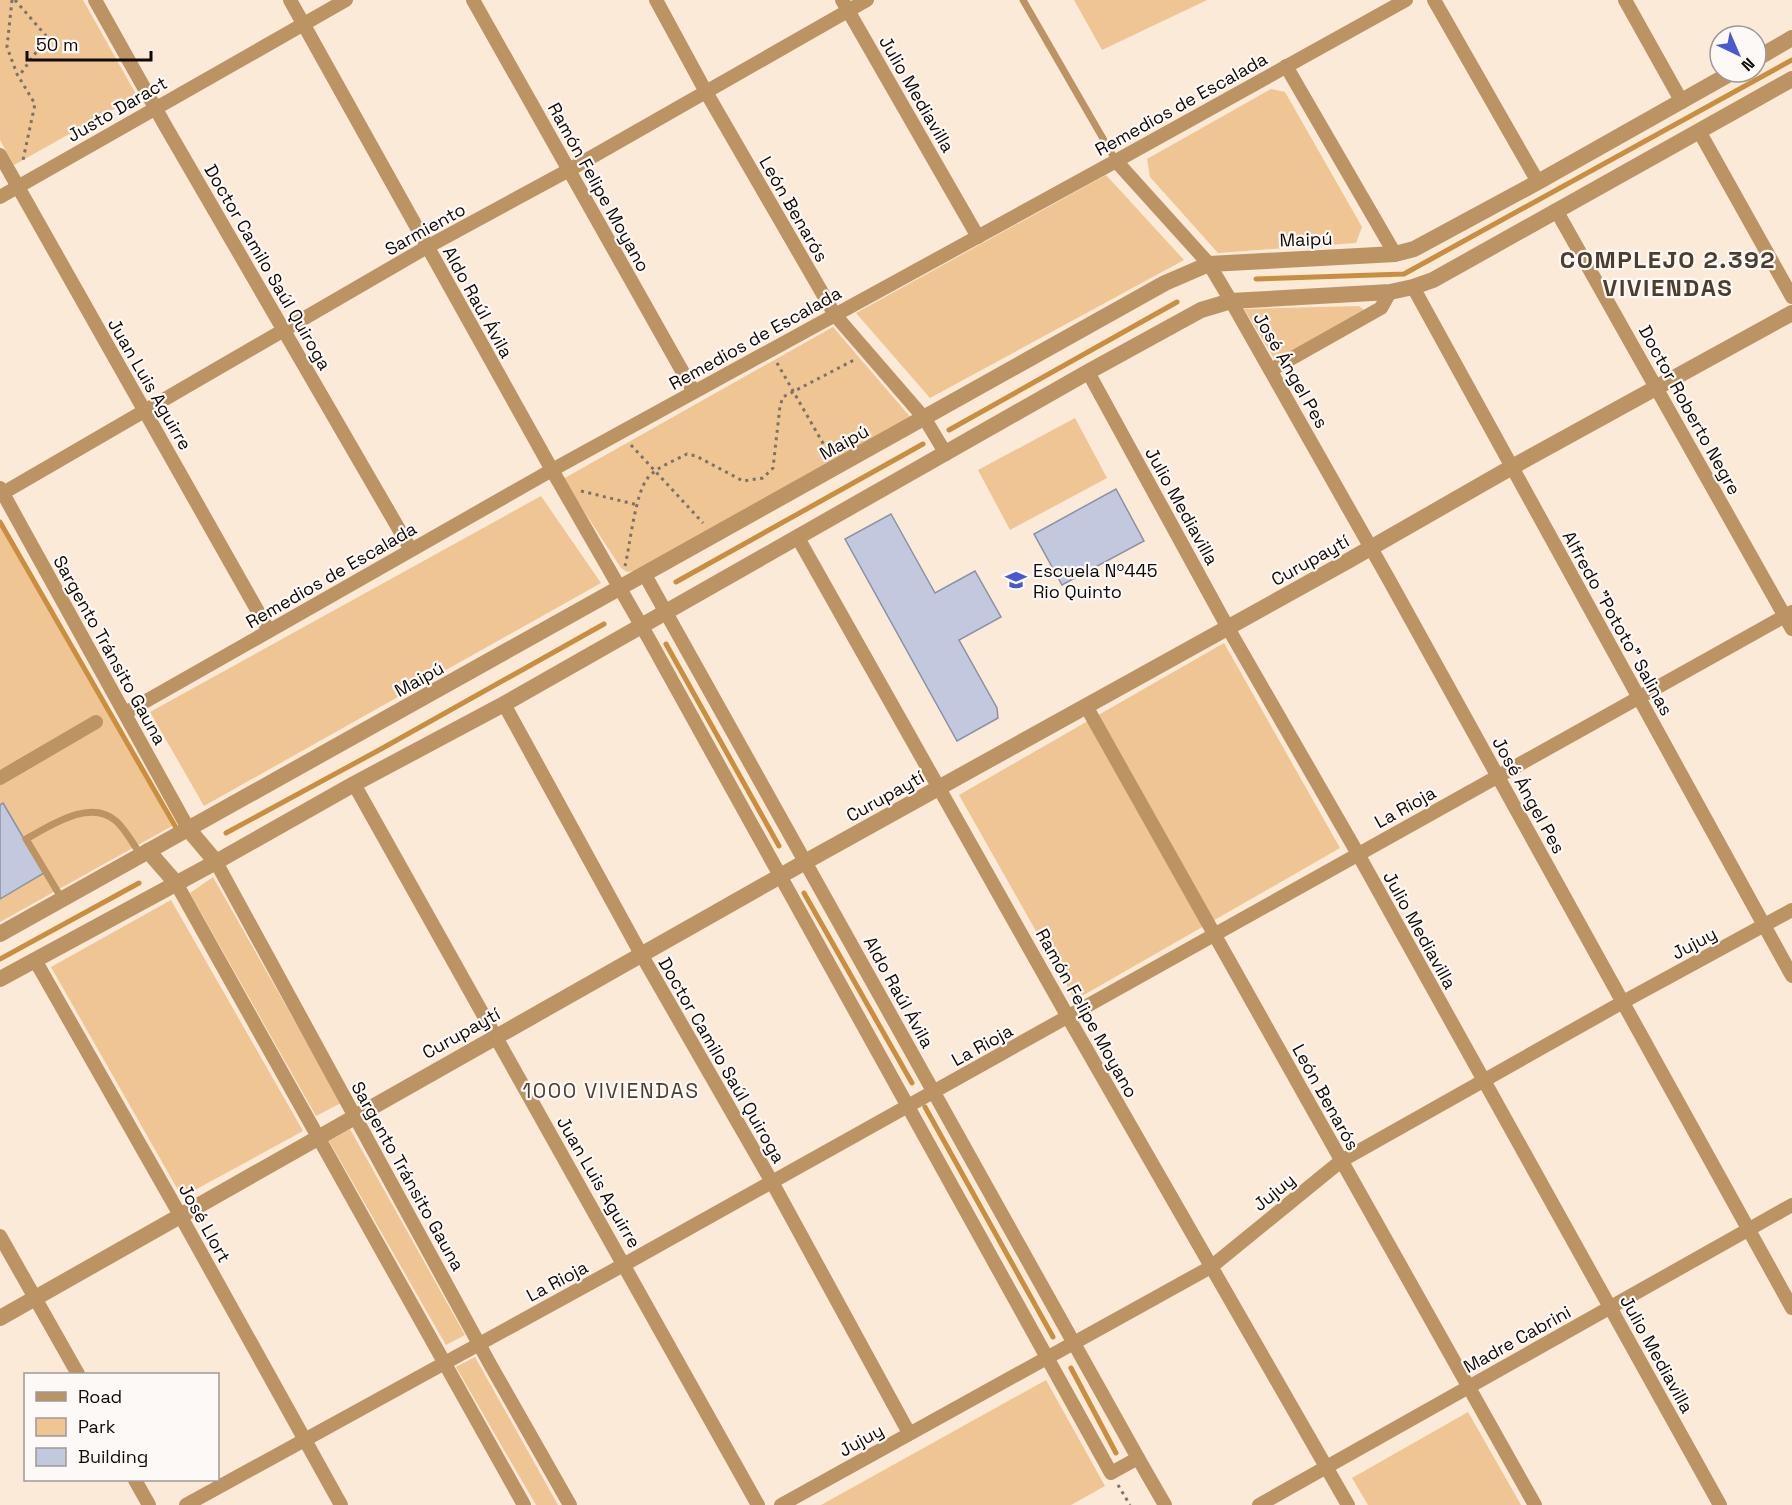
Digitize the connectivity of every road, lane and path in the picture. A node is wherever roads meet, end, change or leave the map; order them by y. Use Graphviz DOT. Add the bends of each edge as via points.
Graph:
graph roads {
  1 [pos="13,0"];
  2 [pos="95,0"];
  3 [pos="290,0"];
  4 [pos="346,0"];
  5 [pos="473,0"];
  6 [pos="656,0"];
  7 [pos="867,0"];
  8 [pos="1023,0"];
  9 [pos="1406,0"];
  10 [pos="1434,0"];
  11 [pos="1625,0"];
  12 [pos="845,5"];
  13 [pos="304,24"];
  14 [pos="1792,38"];
  15 [pos="1768,52"];
  16 [pos="1286,66"];
  17 [pos="19,77"];
  18 [pos="1792,79"];
  19 [pos="1713,84"];
  20 [pos="706,92"];
  21 [pos="1682,102"];
  22 [pos="155,108"];
  23 [pos="1699,131"];
  24 [pos="0,155"];
  25 [pos="23,160"];
  26 [pos="1116,161"];
  27 [pos="569,170"];
  28 [pos="1538,182"];
  29 [pos="18,187"];
  30 [pos="0,197"];
  31 [pos="1556,210"];
  32 [pos="978,237"];
  33 [pos="427,247"];
  34 [pos="1395,254"];
  35 [pos="1209,264"];
  36 [pos="1413,287"];
  37 [pos="1390,292"];
  38 [pos="1792,297"];
  39 [pos="1231,301"];
  40 [pos="1792,314"];
  41 [pos="835,315"];
  42 [pos="284,331"];
  43 [pos="850,352"];
  44 [pos="786,357"];
  45 [pos="1271,370"];
  46 [pos="1088,372"];
  47 [pos="1657,389"];
  48 [pos="694,392"];
  49 [pos="793,392"];
  50 [pos="145,411"];
  51 [pos="925,419"];
  52 [pos="631,445"];
  53 [pos="946,454"];
  54 [pos="831,458"];
  55 [pos="1512,467"];
  56 [pos="552,470"];
  57 [pos="655,471"];
  58 [pos="2,491"];
  59 [pos="582,499"];
  60 [pos="638,505"];
  61 [pos="706,527"];
  62 [pos="798,538"];
  63 [pos="1371,548"];
  64 [pos="411,550"];
  65 [pos="621,563"];
  66 [pos="625,567"];
  67 [pos="639,571"];
  68 [pos="620,589"];
  69 [pos="666,611"];
  70 [pos="1788,614"];
  71 [pos="642,626"];
  72 [pos="1228,628"];
  73 [pos="1792,629"];
  74 [pos="269,631"];
  75 [pos="1639,697"];
  76 [pos="504,704"];
  77 [pos="1086,706"];
  78 [pos="125,713"];
  79 [pos="96,722"];
  80 [pos="1497,776"];
  81 [pos="0,778"];
  82 [pos="354,783"];
  83 [pos="940,788"];
  84 [pos="189,830"];
  85 [pos="144,853"];
  86 [pos="1358,854"];
  87 [pos="216,862"];
  88 [pos="805,862"];
  89 [pos="780,876"];
  90 [pos="176,883"];
  91 [pos="62,899"];
  92 [pos="1792,910"];
  93 [pos="1764,926"];
  94 [pos="0,934"];
  95 [pos="1215,936"];
  96 [pos="641,954"];
  97 [pos="35,960"];
  98 [pos="1792,976"];
  99 [pos="0,980"];
  100 [pos="1623,1002"];
  101 [pos="1068,1017"];
  102 [pos="495,1036"];
  103 [pos="1482,1080"];
  104 [pos="934,1092"];
  105 [pos="908,1105"];
  106 [pos="354,1116"];
  107 [pos="318,1137"];
  108 [pos="1341,1161"];
  109 [pos="772,1182"];
  110 [pos="1792,1204"];
  111 [pos="180,1215"];
  112 [pos="1748,1229"];
  113 [pos="0,1236"];
  114 [pos="625,1264"];
  115 [pos="1211,1267"];
  116 [pos="35,1298"];
  117 [pos="1610,1307"];
  118 [pos="1792,1308"];
  119 [pos="0,1318"];
  120 [pos="1072,1342"];
  121 [pos="478,1343"];
  122 [pos="1047,1357"];
  123 [pos="443,1363"];
  124 [pos="77,1373"];
  125 [pos="1469,1387"];
  126 [pos="909,1433"];
  127 [pos="303,1439"];
  128 [pos="1138,1458"];
  129 [pos="1326,1467"];
  130 [pos="1111,1473"];
  131 [pos="136,1481"];
  132 [pos="149,1505"];
  133 [pos="186,1505"];
  134 [pos="341,1505"];
  135 [pos="525,1505"];
  136 [pos="570,1505"];
  137 [pos="758,1505"];
  138 [pos="781,1505"];
  139 [pos="1130,1505"];
  140 [pos="1165,1505"];
  141 [pos="1259,1505"];
  142 [pos="1348,1505"];
  143 [pos="1535,1505"];
  144 [pos="1720,1505"];
  1 -- 17 [label="path" via="7,47"];
  1 -- 17 [label="path" via="47,37"];
  2 -- 22 [label="street, Doctor Camilo Saúl Quiroga"];
  3 -- 13 [label="street, Aldo Raúl Ávila"];
  4 -- 13 [label="street, Justo Daract"];
  5 -- 27 [label="street, Ramón Felipe Moyano"];
  6 -- 20 [label="street, León Benarós"];
  7 -- 12 [label="street, Sarmiento"];
  8 -- 26 [label="lane"];
  9 -- 16 [label="street, Remedios de Escalada"];
  10 -- 28 [label="street"];
  11 -- 21 [label="street"];
  12 -- 20 [label="street, Sarmiento"];
  12 -- 32 [label="street, Julio Mediavilla"];
  13 -- 22 [label="street, Justo Daract"];
  13 -- 33 [label="street, Aldo Raúl Ávila"];
  14 -- 15 [label="street"];
  16 -- 26 [label="street, Remedios de Escalada"];
  16 -- 34 [label="street"];
  17 -- 25 [label="path" via="35,104"];
  18 -- 23 [label="street"];
  19 -- 21 [label="street, Maipú"];
  20 -- 27 [label="street, Sarmiento"];
  20 -- 41 [label="street, León Benarós"];
  21 -- 28 [label="street, Maipú"];
  22 -- 29 [label="street, Justo Daract"];
  22 -- 42 [label="street, Doctor Camilo Saúl Quiroga"];
  23 -- 31 [label="street"];
  23 -- 38 [label="street"];
  24 -- 29 [label="street, Juan Luis Aguirre"];
  26 -- 32 [label="street, Remedios de Escalada"];
  26 -- 35 [label="street"];
  27 -- 33 [label="street, Sarmiento"];
  27 -- 48 [label="street, Ramón Felipe Moyano"];
  28 -- 34 [label="street, Maipú" via="1428,242"];
  29 -- 30 [label="street, Justo Daract"];
  29 -- 50 [label="street, Juan Luis Aguirre"];
  31 -- 36 [label="street" via="1433,280"];
  31 -- 47 [label="street, Doctor Roberto Negre"];
  32 -- 41 [label="street, Remedios de Escalada"];
  33 -- 42 [label="street, Sarmiento"];
  33 -- 56 [label="street, Aldo Raúl Ávila"];
  34 -- 35 [label="street, Maipú"];
  35 -- 39 [label="street, José Ángel Pes"];
  35 -- 51 [label="street, Maipú" via="1165,283"];
  36 -- 37 [label="street"];
  36 -- 55 [label="street, Alfredo \"Pototo\" Salinas"];
  37 -- 39 [label="street"];
  37 -- 45 [label="street" via="1381,308"];
  39 -- 45 [label="street, José Ángel Pes"];
  39 -- 46 [label="street" via="1201,310"];
  40 -- 47 [label="street, Curupaytí"];
  41 -- 48 [label="street, Remedios de Escalada"];
  41 -- 51 [label="street, León Benarós"];
  42 -- 50 [label="street, Sarmiento"];
  42 -- 64 [label="street, Doctor Camilo Saúl Quiroga"];
  43 -- 49 [label="path" via="856,359"];
  44 -- 49 [label="path" via="777,363"];
  45 -- 63 [label="street, José Ángel Pes"];
  46 -- 53 [label="street"];
  46 -- 72 [label="street, Julio Mediavilla"];
  47 -- 55 [label="street, Curupaytí"];
  47 -- 70 [label="street, Doctor Roberto Negre"];
  48 -- 56 [label="street, Remedios de Escalada"];
  49 -- 54 [label="path"];
  49 -- 57 [label="path" via="783,397 773,468 763,478 742,481 687,454"];
  50 -- 58 [label="street, Sarmiento"];
  50 -- 74 [label="street, Juan Luis Aguirre"];
  51 -- 53 [label="street, León Benarós"];
  51 -- 67 [label="street, Maipú"];
  52 -- 57 [label="path"];
  53 -- 62 [label="street"];
  55 -- 63 [label="street, Curupaytí"];
  55 -- 75 [label="street, Alfredo \"Pototo\" Salinas"];
  56 -- 64 [label="street, Remedios de Escalada"];
  56 -- 68 [label="street, Aldo Raúl Ávila"];
  57 -- 60 [label="path" via="646,480"];
  57 -- 61 [label="path"];
  58 -- 78 [label="street, Sargento Tránsito Gauna"];
  59 -- 60 [label="path" via="576,490"];
  60 -- 66 [label="path"];
  62 -- 69 [label="street"];
  62 -- 83 [label="street, Ramón Felipe Moyano"];
  63 -- 72 [label="street, Curupaytí"];
  63 -- 80 [label="street, José Ángel Pes"];
  64 -- 74 [label="street, Remedios de Escalada"];
  65 -- 66 [label="path"];
  66 -- 67 [label="path"];
  67 -- 68 [label="street, Maipú"];
  67 -- 69 [label="street, Aldo Raúl Ávila"];
  68 -- 71 [label="street, Aldo Raúl Ávila"];
  68 -- 84 [label="street, Maipú"];
  69 -- 71 [label="street"];
  69 -- 88 [label="street, Aldo Raúl Ávila"];
  70 -- 73 [label="street, Doctor Roberto Negre"];
  70 -- 75 [label="street, La Rioja"];
  71 -- 76 [label="street"];
  71 -- 89 [label="street"];
  72 -- 77 [label="street, Curupaytí"];
  72 -- 86 [label="street, Julio Mediavilla"];
  74 -- 78 [label="street, Remedios de Escalada"];
  75 -- 80 [label="street, La Rioja"];
  75 -- 93 [label="street, Alfredo \"Pototo\" Salinas"];
  76 -- 82 [label="street"];
  76 -- 96 [label="street, Doctor Camilo Saúl Quiroga"];
  77 -- 83 [label="street, Curupaytí"];
  77 -- 95 [label="street, León Benarós"];
  78 -- 84 [label="street, Sargento Tránsito Gauna"];
  79 -- 81 [label="street"];
  80 -- 86 [label="street, La Rioja"];
  80 -- 100 [label="street, José Ángel Pes"];
  82 -- 87 [label="street"];
  82 -- 102 [label="street, Juan Luis Aguirre"];
  83 -- 88 [label="street, Curupaytí"];
  83 -- 101 [label="street, Ramón Felipe Moyano"];
  84 -- 85 [label="street, Maipú"];
  84 -- 87 [label="street"];
  85 -- 90 [label="street"];
  85 -- 91 [label="street, Maipú"];
  85 -- 91 [label="lane" via="104,813 72,816 26,839"];
  86 -- 95 [label="street, La Rioja"];
  86 -- 103 [label="street, Julio Mediavilla"];
  87 -- 90 [label="street"];
  87 -- 106 [label="street, Sargento Tránsito Gauna"];
  88 -- 89 [label="street, Curupaytí"];
  88 -- 104 [label="street, Aldo Raúl Ávila"];
  89 -- 96 [label="street, Curupaytí"];
  89 -- 105 [label="street"];
  90 -- 97 [label="street"];
  90 -- 107 [label="street"];
  91 -- 94 [label="street, Maipú"];
  92 -- 93 [label="street, Jujuy"];
  93 -- 98 [label="street, Alfredo \"Pototo\" Salinas"];
  93 -- 100 [label="street, Jujuy"];
  95 -- 101 [label="street, La Rioja"];
  95 -- 108 [label="street, León Benarós"];
  96 -- 102 [label="street, Curupaytí"];
  96 -- 109 [label="street, Doctor Camilo Saúl Quiroga"];
  97 -- 99 [label="street"];
  97 -- 111 [label="street, José Llort"];
  100 -- 103 [label="street, Jujuy"];
  100 -- 112 [label="street, José Ángel Pes"];
  101 -- 104 [label="street, La Rioja"];
  101 -- 115 [label="street, Ramón Felipe Moyano"];
  102 -- 106 [label="street, Curupaytí"];
  102 -- 114 [label="street, Juan Luis Aguirre"];
  103 -- 108 [label="street, Jujuy"];
  103 -- 117 [label="street, Julio Mediavilla"];
  104 -- 105 [label="street, La Rioja"];
  104 -- 120 [label="street, Aldo Raúl Ávila"];
  105 -- 109 [label="street, La Rioja"];
  105 -- 122 [label="street"];
  106 -- 107 [label="street, Curupaytí"];
  106 -- 121 [label="street, Sargento Tránsito Gauna"];
  107 -- 111 [label="street, Curupaytí"];
  107 -- 123 [label="street"];
  108 -- 115 [label="street, Jujuy"];
  108 -- 125 [label="street, León Benarós"];
  109 -- 114 [label="street, La Rioja"];
  109 -- 126 [label="street, Doctor Camilo Saúl Quiroga"];
  110 -- 112 [label="street, Madre Cabrini"];
  111 -- 116 [label="street, Curupaytí"];
  111 -- 127 [label="street, José Llort"];
  112 -- 117 [label="street, Madre Cabrini"];
  112 -- 118 [label="street, José Ángel Pes"];
  113 -- 116 [label="street"];
  114 -- 121 [label="street, La Rioja"];
  114 -- 137 [label="street, Juan Luis Aguirre"];
  115 -- 120 [label="street, Jujuy"];
  115 -- 129 [label="street, Ramón Felipe Moyano"];
  116 -- 119 [label="street, Curupaytí"];
  116 -- 124 [label="street"];
  117 -- 125 [label="street, Madre Cabrini"];
  117 -- 144 [label="street, Julio Mediavilla"];
  120 -- 122 [label="street, Jujuy"];
  120 -- 128 [label="street, Aldo Raúl Ávila"];
  121 -- 123 [label="street, La Rioja"];
  121 -- 136 [label="street, Sargento Tránsito Gauna"];
  122 -- 126 [label="street, Jujuy"];
  122 -- 130 [label="street"];
  123 -- 127 [label="street, La Rioja"];
  123 -- 135 [label="street"];
  125 -- 129 [label="street, Madre Cabrini"];
  125 -- 143 [label="street, León Benarós"];
  126 -- 138 [label="street, Jujuy"];
  127 -- 133 [label="street, La Rioja"];
  127 -- 134 [label="street, José Llort"];
  128 -- 130 [label="street"];
  128 -- 140 [label="street, Aldo Raúl Ávila"];
  129 -- 141 [label="street, Madre Cabrini"];
  129 -- 142 [label="street, Ramón Felipe Moyano"];
  130 -- 139 [label="path"];
  131 -- 132 [label="street"];
}
